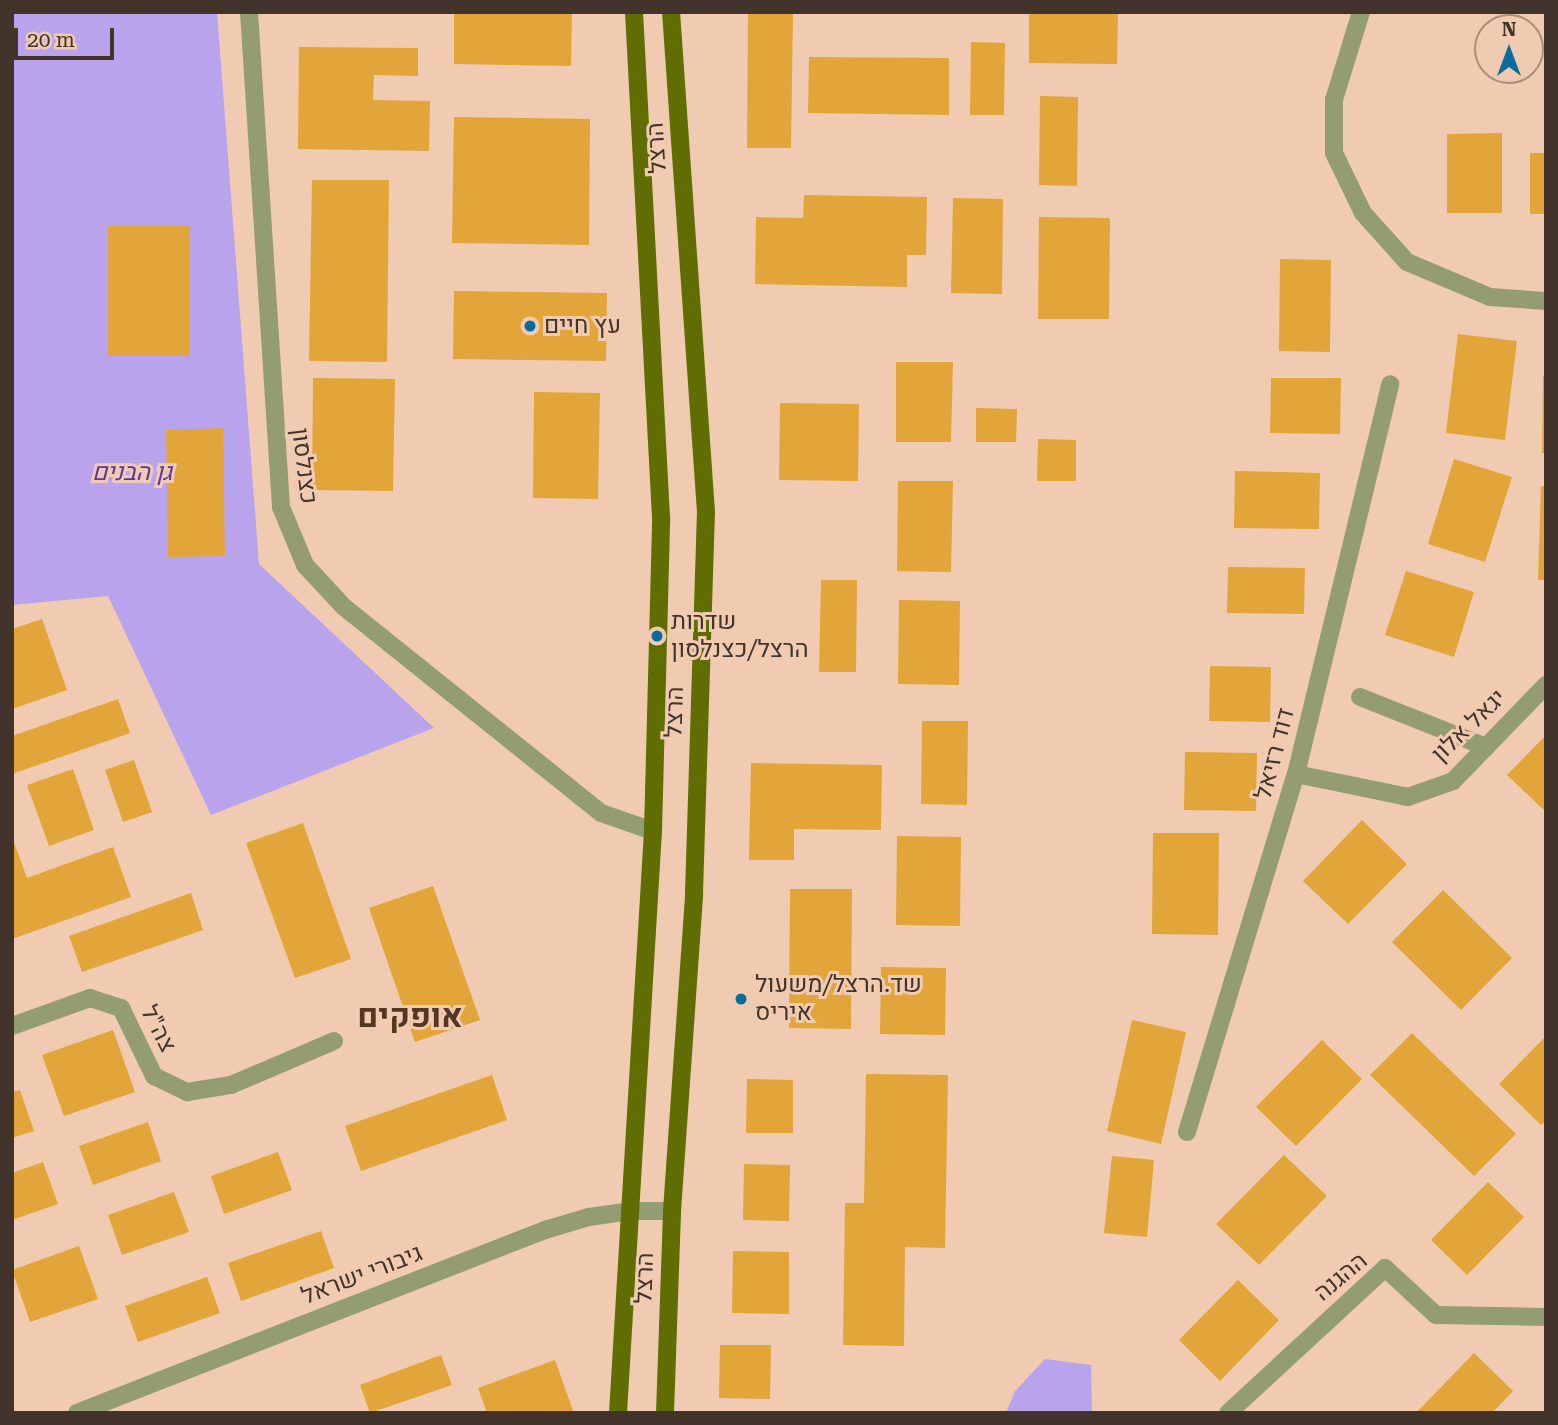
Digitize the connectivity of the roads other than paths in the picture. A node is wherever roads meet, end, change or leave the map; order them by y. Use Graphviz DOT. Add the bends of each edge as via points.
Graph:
graph roads {
  1 [pos="248,12"];
  2 [pos="634,12"];
  3 [pos="671,12"];
  4 [pos="1361,12"];
  5 [pos="1546,301"];
  6 [pos="1390,384"];
  7 [pos="1546,685"];
  8 [pos="1360,698"];
  9 [pos="1486,747"];
  10 [pos="1296,774"];
  11 [pos="653,831"];
  12 [pos="12,1026"];
  13 [pos="334,1041"];
  14 [pos="1187,1132"];
  15 [pos="630,1211"];
  16 [pos="672,1211"];
  17 [pos="1546,1317"];
  18 [pos="77,1413"];
  19 [pos="618,1413"];
  20 [pos="665,1413"];
  21 [pos="1228,1413"];
  1 -- 11 [label="street, כצנלסון" via="281,507 305,565 344,607 601,813"];
  2 -- 11 [label="main road, הרצל" via="661,517"];
  3 -- 16 [label="main road, הרצל" via="706,512 694,893"];
  4 -- 5 [label="street" via="1334,100 1334,153 1363,213 1407,262 1490,297"];
  6 -- 10 [label="street, דוד רזיאל"];
  7 -- 9 [label="street, יגאל אלון"];
  8 -- 9 [label="street"];
  9 -- 10 [label="street, יגאל אלון" via="1453,781 1408,797"];
  10 -- 14 [label="street, דוד רזיאל"];
  11 -- 15 [label="main road, הרצל"];
  12 -- 13 [label="street, צה\"ל" via="90,998 121,1009 154,1076 187,1092 231,1085"];
  15 -- 16 [label="street, גיבורי ישראל"];
  15 -- 18 [label="street, גיבורי ישראל" via="545,1230"];
  15 -- 19 [label="main road, הרצל"];
  16 -- 20 [label="main road, הרצל"];
  17 -- 21 [label="street, ההגנה" via="1436,1315 1385,1268"];
}
